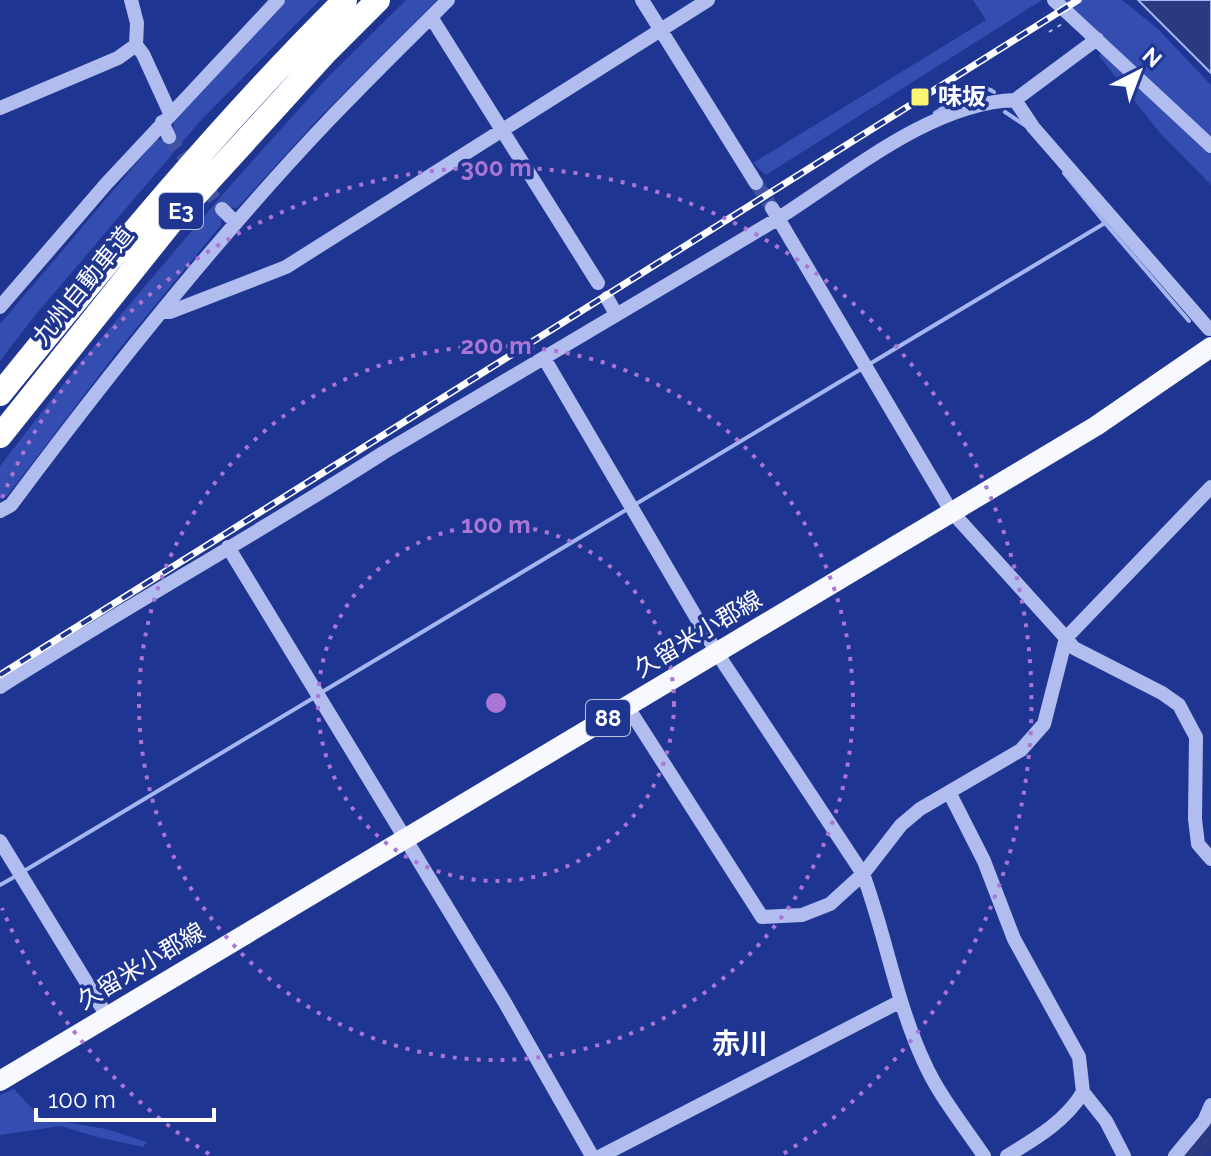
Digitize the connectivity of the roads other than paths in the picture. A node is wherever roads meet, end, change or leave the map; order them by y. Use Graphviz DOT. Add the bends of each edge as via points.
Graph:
graph roads {
  1 [pos="131,0"];
  2 [pos="278,0"];
  3 [pos="345,0"];
  4 [pos="378,0"];
  5 [pos="448,0"];
  6 [pos="642,0"];
  7 [pos="708,0"];
  8 [pos="1054,0"];
  9 [pos="431,17"];
  10 [pos="661,30"];
  11 [pos="1097,39"];
  12 [pos="136,45"];
  13 [pos="1015,100"];
  14 [pos="0,108"];
  15 [pos="166,118"];
  16 [pos="505,131"];
  17 [pos="169,137"];
  18 [pos="1211,146"];
  19 [pos="756,183"];
  20 [pos="222,209"];
  21 [pos="774,214"];
  22 [pos="236,223"];
  23 [pos="598,283"];
  24 [pos="607,298"];
  25 [pos="0,307"];
  26 [pos="161,312"];
  27 [pos="616,314"];
  28 [pos="1210,338"];
  29 [pos="544,358"];
  30 [pos="0,394"];
  31 [pos="0,436"];
  32 [pos="1211,487"];
  33 [pos="0,511"];
  34 [pos="951,511"];
  35 [pos="228,547"];
  36 [pos="1066,638"];
  37 [pos="717,653"];
  38 [pos="0,687"];
  39 [pos="627,706"];
  40 [pos="949,792"];
  41 [pos="405,838"];
  42 [pos="0,841"];
  43 [pos="1211,859"];
  44 [pos="863,874"];
  45 [pos="901,1001"];
  46 [pos="107,1016"];
  47 [pos="0,1081"];
  48 [pos="1083,1092"];
  49 [pos="1211,1105"];
  50 [pos="592,1156"];
  51 [pos="601,1156"];
  52 [pos="984,1156"];
  53 [pos="1007,1156"];
  54 [pos="1124,1156"];
  55 [pos="1175,1156"];
  1 -- 12 [label="street"];
  2 -- 15 [label="street"];
  3 -- 30 [label="highway, 九州自動車道 / E3" via="232,116"];
  4 -- 31 [label="highway, 九州自動車道 / E3" via="172,221"];
  5 -- 9 [label="street"];
  6 -- 10 [label="street"];
  7 -- 10 [label="street"];
  8 -- 11 [label="street"];
  9 -- 16 [label="street"];
  9 -- 22 [label="street"];
  10 -- 16 [label="street"];
  10 -- 19 [label="street"];
  11 -- 13 [label="street"];
  11 -- 18 [label="street"];
  12 -- 14 [label="street" via="118,58"];
  12 -- 15 [label="street"];
  13 -- 21 [label="street" via="941,118"];
  13 -- 28 [label="street"];
  15 -- 17 [label="street"];
  15 -- 25 [label="street"];
  16 -- 23 [label="street"];
  16 -- 26 [label="street" via="286,267"];
  20 -- 22 [label="street"];
  21 -- 27 [label="street"];
  21 -- 34 [label="street"];
  22 -- 26 [label="street"];
  24 -- 27 [label="street"];
  26 -- 33 [label="street" via="11,505"];
  27 -- 29 [label="street"];
  28 -- 34 [label="main road, 久留米小郡線 / 88" via="1096,426"];
  29 -- 35 [label="street"];
  29 -- 37 [label="street"];
  32 -- 36 [label="street"];
  34 -- 36 [label="street"];
  34 -- 37 [label="main road, 久留米小郡線 / 88"];
  35 -- 38 [label="street"];
  35 -- 41 [label="street"];
  36 -- 40 [label="street" via="1044,724 1006,761"];
  36 -- 43 [label="street" via="1074,648 1179,705 1196,737 1198,844"];
  37 -- 39 [label="main road, 久留米小郡線 / 88"];
  37 -- 44 [label="street"];
  39 -- 41 [label="main road, 久留米小郡線 / 88"];
  39 -- 44 [label="street" via="762,917 818,911"];
  40 -- 44 [label="street" via="901,825"];
  40 -- 48 [label="street" via="984,861 1014,939 1079,1057"];
  41 -- 46 [label="main road, 久留米小郡線 / 88"];
  41 -- 50 [label="street"];
  42 -- 46 [label="street"];
  44 -- 45 [label="street"];
  45 -- 51 [label="street"];
  45 -- 52 [label="street" via="924,1063"];
  46 -- 47 [label="main road, 久留米小郡線 / 88"];
  48 -- 53 [label="street" via="1074,1107 1041,1135"];
  48 -- 54 [label="street"];
  49 -- 55 [label="street"];
}
